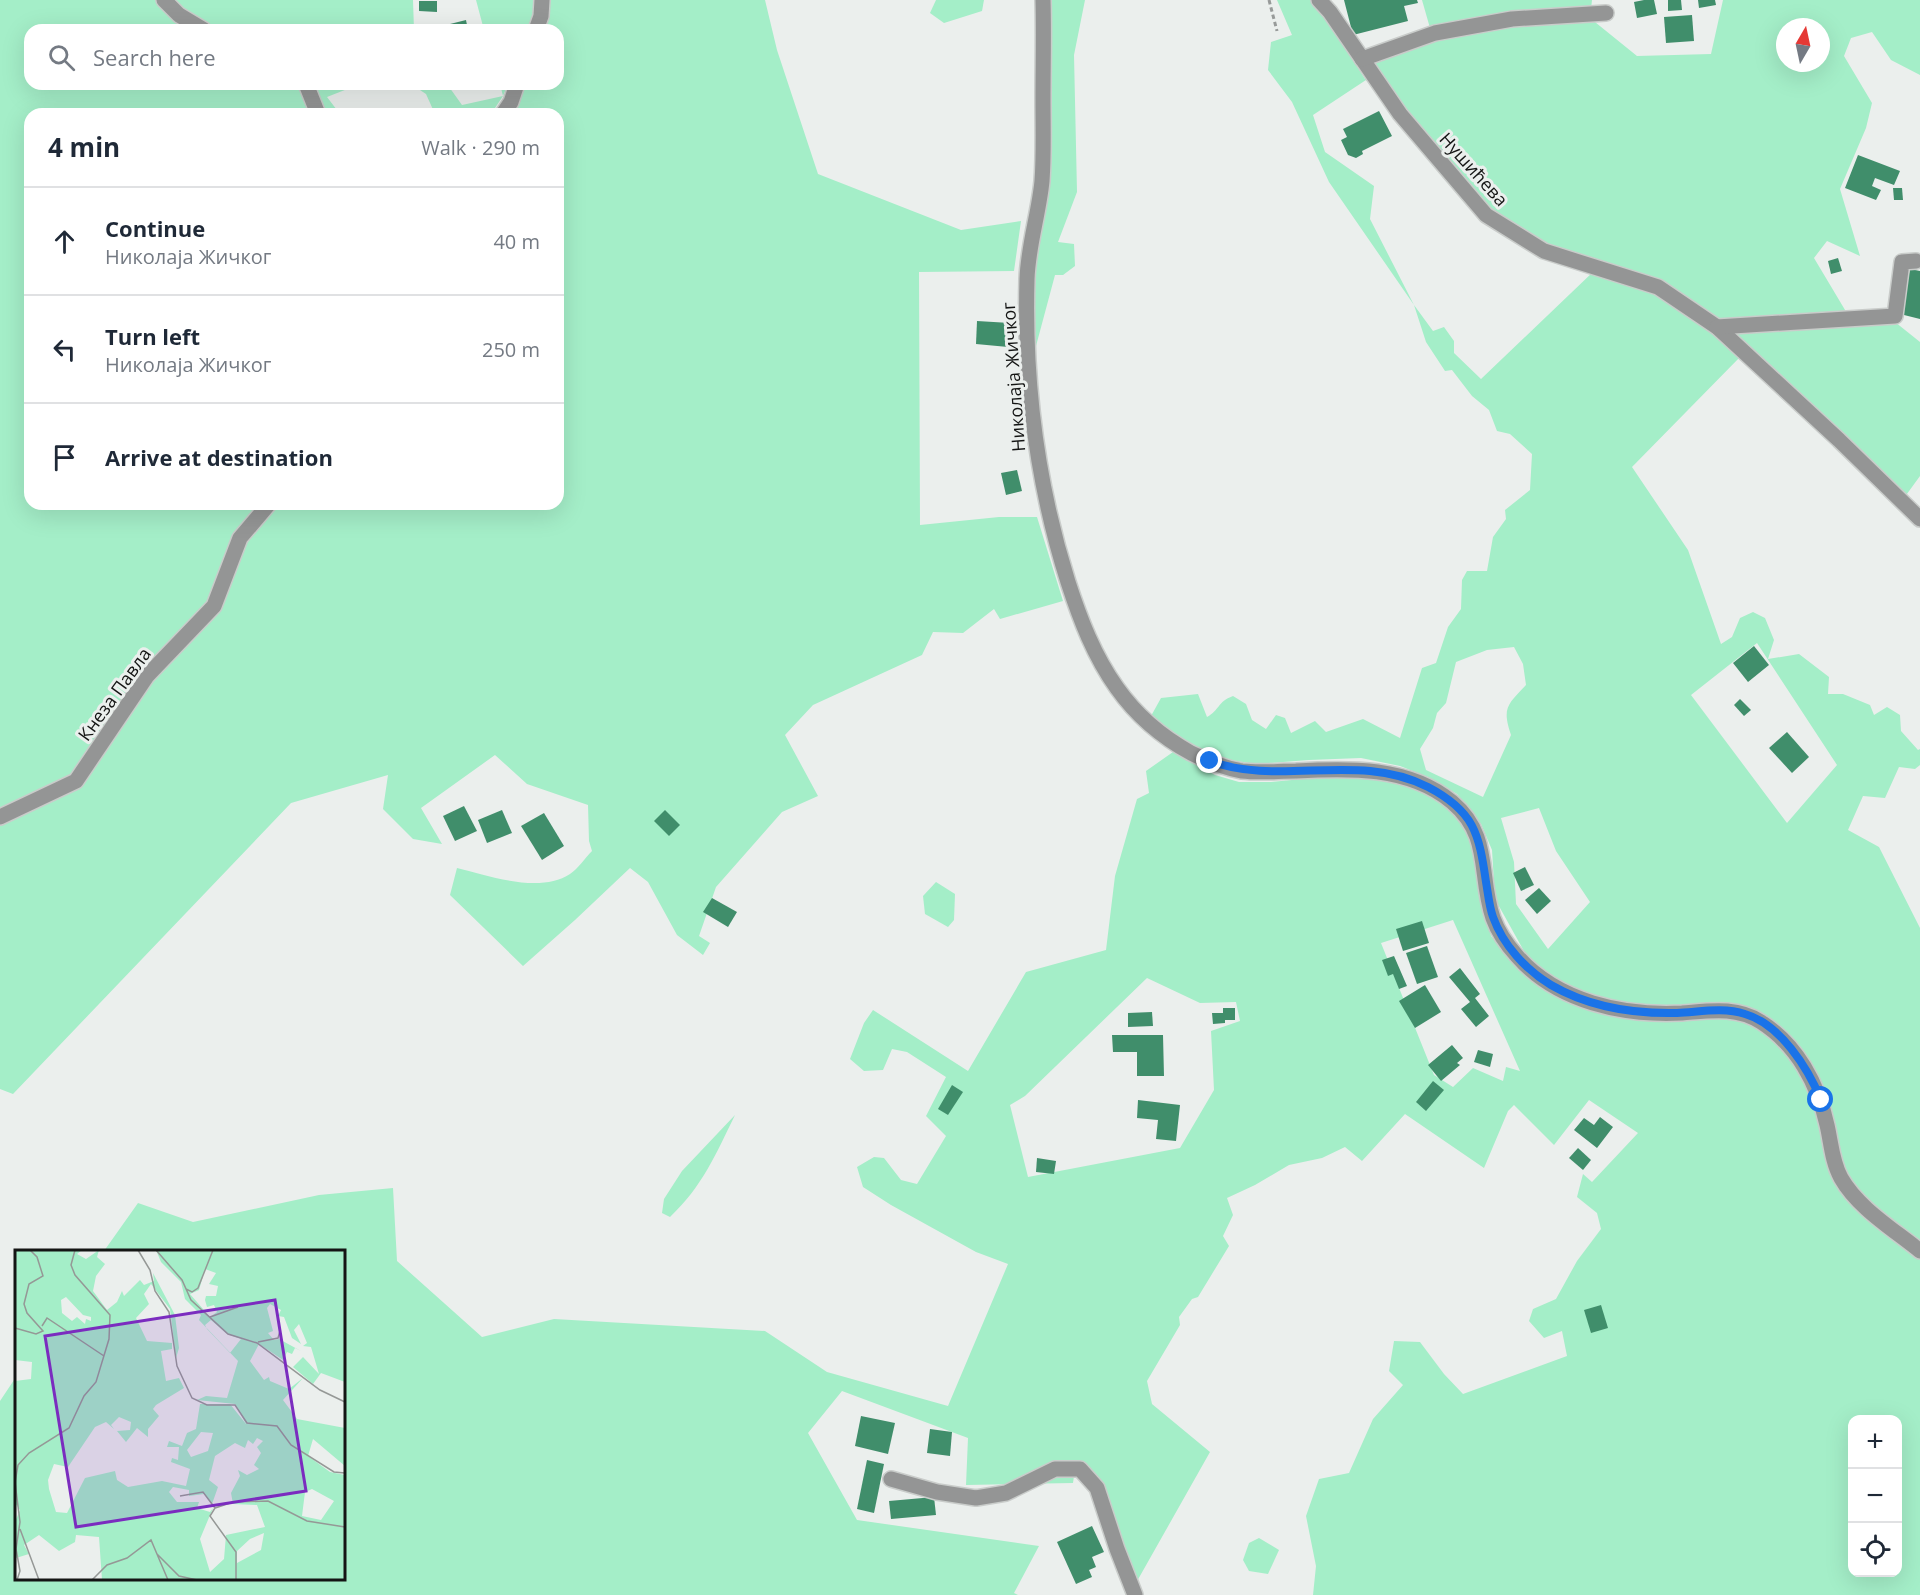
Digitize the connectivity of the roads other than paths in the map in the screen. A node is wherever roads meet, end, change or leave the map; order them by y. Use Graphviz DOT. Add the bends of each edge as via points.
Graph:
graph roads {
  1 [pos="164,0"];
  2 [pos="542,0"];
  3 [pos="1043,0"];
  4 [pos="1319,0"];
  5 [pos="1606,13"];
  6 [pos="194,24"];
  7 [pos="538,24"];
  8 [pos="1362,59"];
  9 [pos="308,90"];
  10 [pos="516,90"];
  11 [pos="316,108"];
  12 [pos="508,108"];
  13 [pos="1916,261"];
  14 [pos="1717,327"];
  15 [pos="264,510"];
  16 [pos="1920,519"];
  17 [pos="0,817"];
  18 [pos="1920,1251"];
  19 [pos="891,1479"];
  20 [pos="1135,1595"];
  1 -- 6 [label="street"];
  2 -- 7 [label="street"];
  3 -- 18 [label="street, Николаја Жичког" via="1042,174 1027,274 1031,410 1058,550 1087,633 1118,691 1165,737 1226,767 1264,772 1355,769 1389,774 1426,786 1452,802 1477,834 1499,931 1530,970 1562,991 1605,1006 1650,1013 1735,1011 1768,1027 1785,1042 1813,1082 1843,1182 1860,1202"];
  4 -- 8 [label="street, Нушићева"];
  5 -- 8 [label="street" via="1512,19 1435,33"];
  8 -- 14 [label="street, Нушићева" via="1400,114 1486,215 1545,251 1658,287"];
  9 -- 11 [label="street"];
  10 -- 12 [label="street"];
  13 -- 14 [label="street" via="1902,262 1894,316"];
  14 -- 16 [label="street, Нушићева"];
  15 -- 17 [label="street, Кнеза Павла" via="240,538 214,606 147,676 76,781"];
  19 -- 20 [label="street" via="976,1498 1006,1493 1055,1469 1080,1468 1097,1488"];
}
